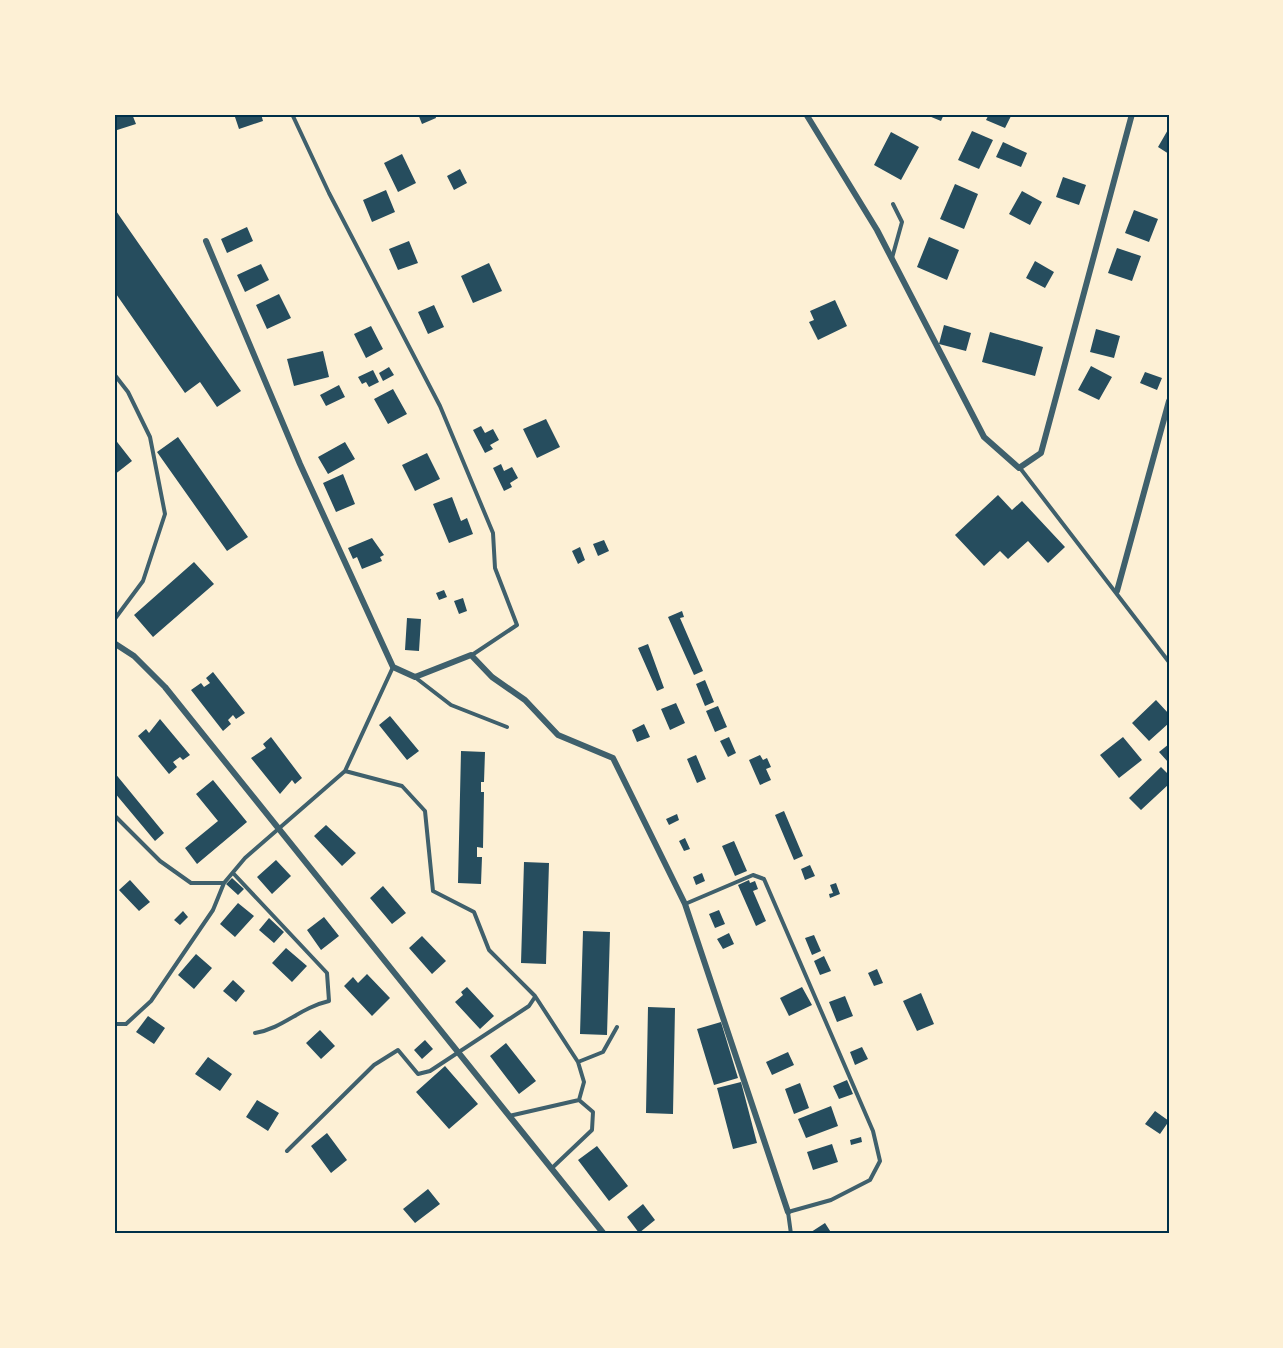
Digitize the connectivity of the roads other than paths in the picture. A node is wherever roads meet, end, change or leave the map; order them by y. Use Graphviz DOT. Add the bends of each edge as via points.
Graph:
graph roads {
  1 [pos="292,114"];
  2 [pos="806,114"];
  3 [pos="1132,114"];
  4 [pos="893,204"];
  5 [pos="206,241"];
  6 [pos="892,258"];
  7 [pos="114,374"];
  8 [pos="1169,401"];
  9 [pos="1019,468"];
  10 [pos="1117,591"];
  11 [pos="114,620"];
  12 [pos="114,644"];
  13 [pos="471,655"];
  14 [pos="1169,662"];
  15 [pos="393,667"];
  16 [pos="415,677"];
  17 [pos="507,727"];
  18 [pos="345,771"];
  19 [pos="114,815"];
  20 [pos="279,829"];
  21 [pos="233,873"];
  22 [pos="224,884"];
  23 [pos="685,904"];
  24 [pos="535,996"];
  25 [pos="114,1024"];
  26 [pos="617,1027"];
  27 [pos="255,1033"];
  28 [pos="458,1052"];
  29 [pos="578,1062"];
  30 [pos="579,1100"];
  31 [pos="509,1116"];
  32 [pos="288,1151"];
  33 [pos="552,1169"];
  34 [pos="788,1212"];
  35 [pos="604,1234"];
  36 [pos="791,1234"];
  1 -- 13 [label="lane" via="440,406 494,533 495,568 518,625"];
  2 -- 6 [label="street"];
  3 -- 9 [label="street" via="1041,453"];
  4 -- 6 [label="lane" via="902,222"];
  5 -- 15 [label="street" via="300,464"];
  6 -- 9 [label="street" via="984,437"];
  7 -- 11 [label="lane" via="128,392 150,437 165,514 143,581"];
  8 -- 10 [label="street"];
  9 -- 10 [label="lane"];
  10 -- 14 [label="lane"];
  12 -- 20 [label="street" via="134,656 165,687"];
  13 -- 16 [label="street"];
  13 -- 23 [label="street" via="492,677 525,700 558,735 613,758"];
  15 -- 16 [label="street"];
  15 -- 18 [label="lane"];
  16 -- 17 [label="lane" via="451,705"];
  18 -- 20 [label="lane"];
  18 -- 24 [label="lane" via="402,786 425,811 433,891 474,912 489,950"];
  19 -- 22 [label="lane" via="159,861 191,884"];
  20 -- 21 [label="lane"];
  20 -- 28 [label="street"];
  21 -- 22 [label="lane"];
  21 -- 27 [label="lane" via="327,973 329,1001 308,1006 272,1030"];
  22 -- 25 [label="lane" via="213,910 151,1001 126,1024"];
  23 -- 34 [label="street"];
  23 -- 34 [label="lane" via="753,875 764,879 873,1131 880,1161 870,1180 831,1200"];
  24 -- 28 [label="lane" via="529,1006"];
  24 -- 29 [label="lane"];
  26 -- 29 [label="lane" via="603,1052"];
  28 -- 31 [label="street"];
  28 -- 32 [label="lane" via="430,1071 418,1074 398,1050 374,1065"];
  29 -- 30 [label="lane" via="584,1082"];
  30 -- 31 [label="lane"];
  30 -- 33 [label="lane" via="593,1112 592,1130"];
  31 -- 33 [label="street"];
  33 -- 35 [label="street"];
  34 -- 36 [label="lane"];
}
